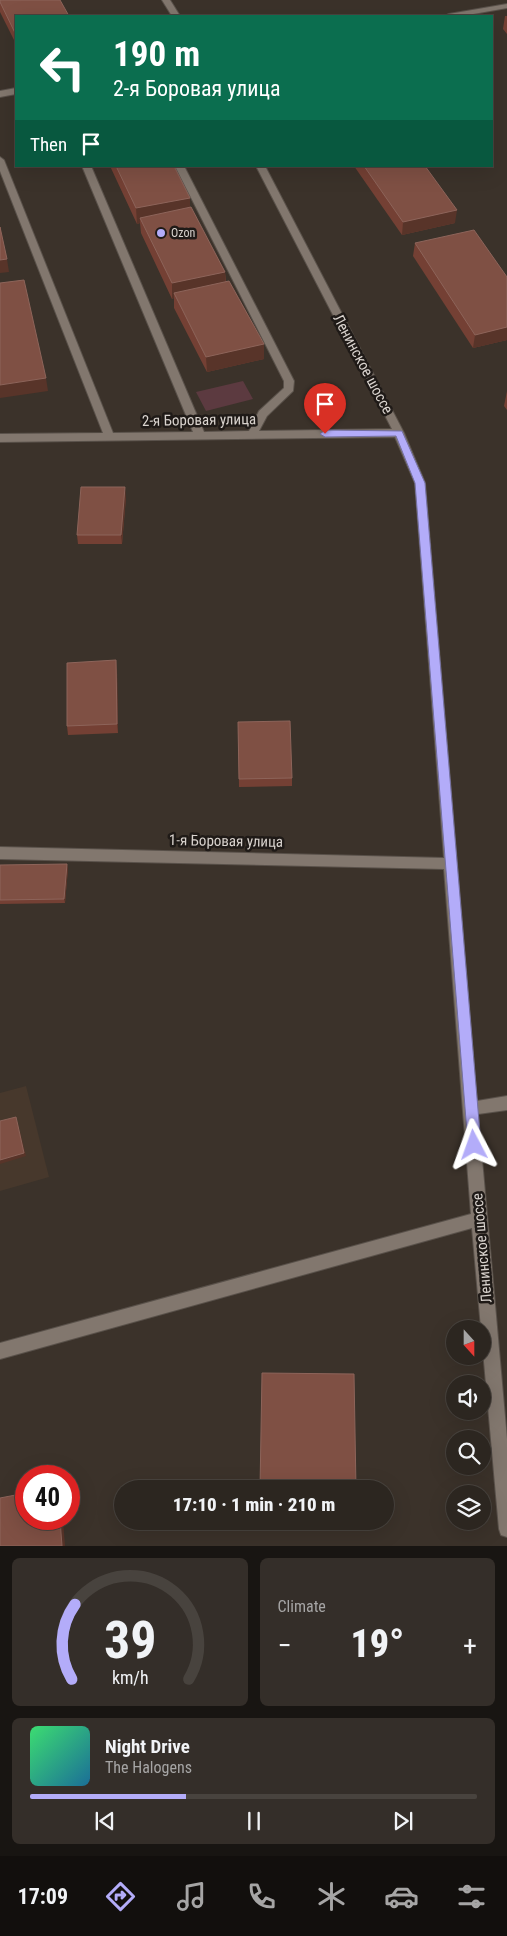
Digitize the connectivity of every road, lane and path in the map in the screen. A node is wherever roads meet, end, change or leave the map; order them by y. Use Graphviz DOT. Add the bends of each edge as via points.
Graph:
graph roads {
  1 [pos="166,0"];
  2 [pos="507,6"];
  3 [pos="175,15"];
  4 [pos="455,15"];
  5 [pos="15,91"];
  6 [pos="0,94"];
  7 [pos="0,160"];
  8 [pos="86,167"];
  9 [pos="180,167"];
  10 [pos="261,167"];
  11 [pos="399,433"];
  12 [pos="200,435"];
  13 [pos="252,435"];
  14 [pos="109,436"];
  15 [pos="0,438"];
  16 [pos="0,853"];
  17 [pos="452,864"];
  18 [pos="507,1103"];
  19 [pos="472,1108"];
  20 [pos="479,1219"];
  21 [pos="0,1351"];
  22 [pos="507,1530"];
  1 -- 3 [label="street"];
  2 -- 4 [label="street"];
  5 -- 6 [label="street"];
  7 -- 14 [label="street"];
  8 -- 12 [label="street"];
  9 -- 13 [label="street" via="289,381 290,389 263,414"];
  10 -- 11 [label="street, Ленинское шоссе"];
  11 -- 13 [label="street, 2-я Боровая улица"];
  11 -- 17 [label="street, Ленинское шоссе" via="420,483"];
  12 -- 13 [label="street, 2-я Боровая улица"];
  12 -- 14 [label="street, 2-я Боровая улица"];
  14 -- 15 [label="street, 2-я Боровая улица"];
  16 -- 17 [label="street, 1-я Боровая улица"];
  17 -- 19 [label="street, Ленинское шоссе"];
  18 -- 19 [label="street"];
  19 -- 20 [label="street, Ленинское шоссе"];
  20 -- 21 [label="street"];
  20 -- 22 [label="street, Ленинское шоссе"];
}
